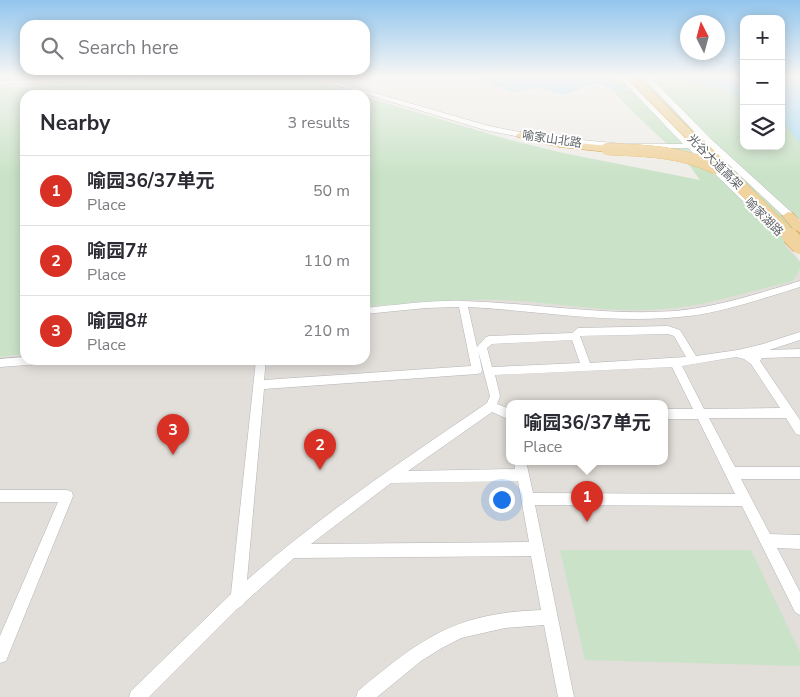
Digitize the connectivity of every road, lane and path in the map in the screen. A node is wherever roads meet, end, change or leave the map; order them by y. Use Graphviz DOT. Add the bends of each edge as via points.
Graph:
graph roads {
  1 [pos="421,109"];
  2 [pos="431,109"];
  3 [pos="654,109"];
  4 [pos="659,109"];
  5 [pos="673,109"];
  6 [pos="675,109"];
  7 [pos="672,129"];
  8 [pos="521,135"];
  9 [pos="621,144"];
  10 [pos="687,144"];
  11 [pos="711,144"];
  12 [pos="704,161"];
  13 [pos="746,193"];
  14 [pos="788,216"];
  15 [pos="800,227"];
  16 [pos="800,242"];
  17 [pos="800,246"];
  18 [pos="800,253"];
  19 [pos="800,284"];
  20 [pos="463,304"];
  21 [pos="370,311"];
  22 [pos="575,336"];
  23 [pos="800,336"];
  24 [pos="736,353"];
  25 [pos="800,353"];
  26 [pos="693,360"];
  27 [pos="755,361"];
  28 [pos="20,362"];
  29 [pos="0,363"];
  30 [pos="676,363"];
  31 [pos="261,365"];
  32 [pos="586,366"];
  33 [pos="489,370"];
  34 [pos="259,385"];
  35 [pos="491,406"];
  36 [pos="788,412"];
  37 [pos="506,413"];
  38 [pos="700,413"];
  39 [pos="668,414"];
  40 [pos="800,430"];
  41 [pos="521,468"];
  42 [pos="730,472"];
  43 [pos="800,472"];
  44 [pos="391,477"];
  45 [pos="0,496"];
  46 [pos="527,499"];
  47 [pos="745,500"];
  48 [pos="766,541"];
  49 [pos="800,542"];
  50 [pos="537,549"];
  51 [pos="292,551"];
  52 [pos="238,600"];
  53 [pos="799,601"];
  54 [pos="550,617"];
  55 [pos="0,655"];
  56 [pos="137,697"];
  57 [pos="364,697"];
  58 [pos="566,697"];
  1 -- 8 [label="main road, 喻家山北路"];
  2 -- 9 [label="main road, 喻家山北路" via="495,127 554,138"];
  3 -- 7 [label="main road, 喻家湖路"];
  4 -- 13 [label="highway, 光谷大道高架, bridge"];
  5 -- 16 [label="highway, 光谷大道高架, bridge"];
  6 -- 11 [label="main road, 喻家湖路"];
  7 -- 9 [label="main road" via="674,136 668,139"];
  7 -- 10 [label="main road, 喻家湖路"];
  8 -- 9 [label="main road, 喻家山北路" via="568,142"];
  8 -- 13 [label="highway, bridge" via="607,150 686,155 716,169"];
  9 -- 10 [label="main road, 喻家山北路"];
  9 -- 12 [label="main road" via="679,150"];
  10 -- 11 [label="main road, 喻家山北路"];
  10 -- 12 [label="main road, 喻家湖路"];
  11 -- 14 [label="main road, 喻家湖路"];
  12 -- 18 [label="main road, 喻家湖路"];
  13 -- 17 [label="highway, 光谷大道高架, bridge"];
  14 -- 15 [label="highway"];
  19 -- 20 [label="street" via="712,308 676,314 641,316"];
  20 -- 21 [label="street"];
  20 -- 34 [label="street" via="477,370"];
  22 -- 26 [label="street" via="578,332 668,330 677,333"];
  22 -- 32 [label="street"];
  22 -- 33 [label="street" via="489,340 482,347"];
  23 -- 24 [label="street"];
  24 -- 26 [label="street"];
  24 -- 27 [label="street"];
  25 -- 27 [label="street" via="759,354"];
  26 -- 30 [label="street"];
  27 -- 36 [label="street"];
  28 -- 29 [label="street"];
  30 -- 32 [label="street"];
  30 -- 38 [label="street"];
  31 -- 34 [label="street"];
  32 -- 33 [label="street"];
  33 -- 35 [label="street" via="495,396"];
  34 -- 52 [label="street"];
  35 -- 37 [label="street"];
  35 -- 44 [label="street"];
  36 -- 38 [label="street"];
  36 -- 40 [label="street"];
  38 -- 39 [label="street"];
  38 -- 42 [label="street"];
  41 -- 44 [label="street"];
  41 -- 46 [label="street"];
  42 -- 43 [label="street"];
  42 -- 47 [label="street"];
  44 -- 51 [label="street"];
  45 -- 55 [label="street" via="67,496"];
  46 -- 47 [label="street"];
  46 -- 50 [label="street"];
  47 -- 48 [label="street"];
  48 -- 49 [label="street"];
  48 -- 53 [label="street"];
  50 -- 51 [label="street"];
  50 -- 54 [label="street"];
  51 -- 52 [label="street"];
  52 -- 56 [label="street"];
  54 -- 57 [label="street" via="491,622 436,642"];
  54 -- 58 [label="street"];
}
